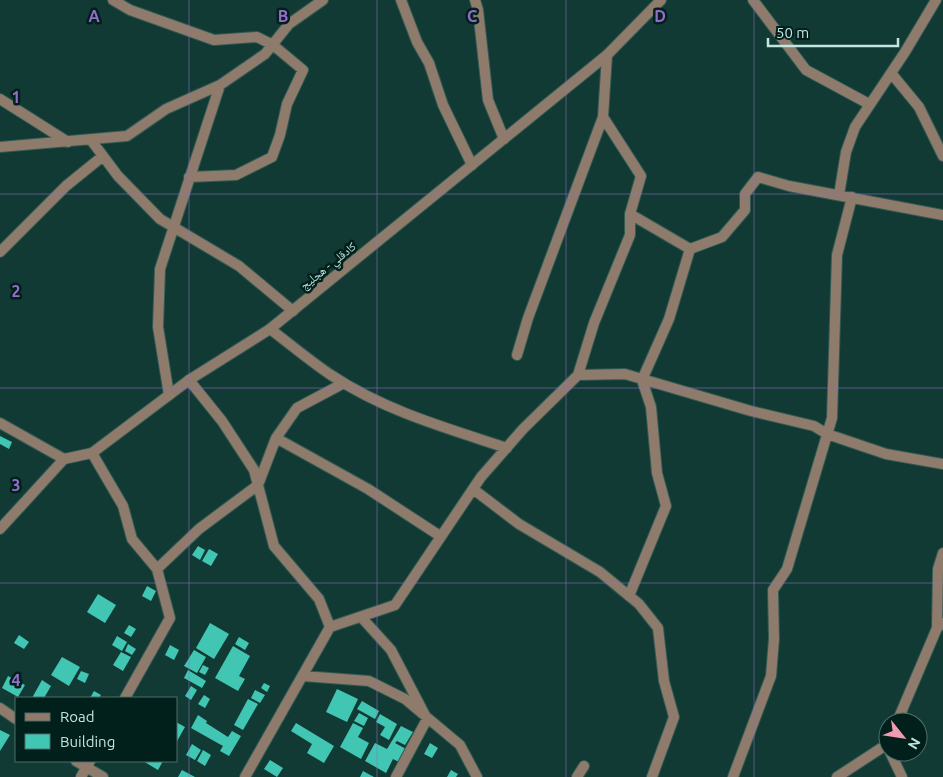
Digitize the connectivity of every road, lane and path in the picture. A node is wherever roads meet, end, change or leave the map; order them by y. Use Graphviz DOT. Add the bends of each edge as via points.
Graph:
graph roads {
  1 [pos="113,0"];
  2 [pos="323,0"];
  3 [pos="401,0"];
  4 [pos="475,0"];
  5 [pos="660,0"];
  6 [pos="753,0"];
  7 [pos="936,0"];
  8 [pos="273,44"];
  9 [pos="607,55"];
  10 [pos="891,72"];
  11 [pos="220,85"];
  12 [pos="0,100"];
  13 [pos="869,104"];
  14 [pos="603,116"];
  15 [pos="504,139"];
  16 [pos="91,140"];
  17 [pos="68,142"];
  18 [pos="0,147"];
  19 [pos="103,156"];
  20 [pos="943,156"];
  21 [pos="472,165"];
  22 [pos="189,177"];
  23 [pos="838,195"];
  24 [pos="852,197"];
  25 [pos="630,214"];
  26 [pos="943,214"];
  27 [pos="174,227"];
  28 [pos="690,249"];
  29 [pos="0,252"];
  30 [pos="293,311"];
  31 [pos="270,329"];
  32 [pos="517,354"];
  33 [pos="578,375"];
  34 [pos="189,380"];
  35 [pos="642,380"];
  36 [pos="344,383"];
  37 [pos="170,395"];
  38 [pos="0,423"];
  39 [pos="827,434"];
  40 [pos="276,438"];
  41 [pos="507,448"];
  42 [pos="92,453"];
  43 [pos="64,459"];
  44 [pos="943,464"];
  45 [pos="258,485"];
  46 [pos="473,489"];
  47 [pos="0,529"];
  48 [pos="440,536"];
  49 [pos="943,553"];
  50 [pos="157,569"];
  51 [pos="629,596"];
  52 [pos="362,618"];
  53 [pos="940,625"];
  54 [pos="330,627"];
  55 [pos="303,676"];
  56 [pos="126,697"];
  57 [pos="0,708"];
  58 [pos="901,712"];
  59 [pos="15,718"];
  60 [pos="427,719"];
  61 [pos="878,752"];
  62 [pos="895,762"];
  63 [pos="584,766"];
  64 [pos="86,769"];
  65 [pos="104,777"];
  66 [pos="245,777"];
  67 [pos="396,777"];
  68 [pos="477,777"];
  69 [pos="577,777"];
  70 [pos="652,777"];
  71 [pos="733,777"];
  72 [pos="837,777"];
  73 [pos="902,777"];
  1 -- 8 [label="street" via="130,10 214,40 257,37"];
  2 -- 8 [label="street" via="289,24"];
  3 -- 21 [label="street" via="429,63 443,105"];
  4 -- 15 [label="street" via="488,100"];
  5 -- 9 [label="street, كادقلي - هجليج"];
  6 -- 13 [label="street" via="806,70"];
  7 -- 10 [label="street"];
  8 -- 11 [label="street" via="265,54"];
  8 -- 22 [label="street" via="303,70 287,104 272,157 236,175"];
  9 -- 14 [label="street"];
  9 -- 15 [label="street, كادقلي - هجليج"];
  10 -- 13 [label="street"];
  10 -- 20 [label="street" via="919,107"];
  11 -- 16 [label="street" via="166,109 127,136"];
  11 -- 22 [label="street"];
  12 -- 17 [label="street"];
  13 -- 23 [label="street" via="855,127 846,152"];
  14 -- 25 [label="street" via="641,176"];
  14 -- 32 [label="street"];
  15 -- 21 [label="street, كادقلي - هجليج"];
  16 -- 17 [label="street"];
  16 -- 19 [label="street"];
  17 -- 18 [label="street"];
  19 -- 27 [label="street" via="160,218"];
  19 -- 29 [label="street" via="66,186"];
  21 -- 30 [label="street, كادقلي - هجليج"];
  22 -- 27 [label="street"];
  23 -- 24 [label="street"];
  23 -- 28 [label="street" via="758,177 745,194 745,210 722,237"];
  24 -- 26 [label="street"];
  24 -- 39 [label="street" via="837,255 832,418"];
  25 -- 28 [label="street"];
  25 -- 33 [label="street" via="630,235 594,323"];
  27 -- 30 [label="street" via="239,266"];
  27 -- 37 [label="street" via="160,269 158,327"];
  28 -- 35 [label="street" via="669,318"];
  30 -- 31 [label="street, كادقلي - هجليج"];
  31 -- 34 [label="street, كادقلي - هجليج"];
  31 -- 36 [label="street"];
  33 -- 35 [label="street" via="624,374"];
  33 -- 41 [label="street"];
  34 -- 37 [label="street, كادقلي - هجليج"];
  34 -- 45 [label="street" via="222,421 254,470"];
  35 -- 39 [label="street" via="814,426"];
  35 -- 51 [label="street" via="651,406 657,473 666,506"];
  36 -- 40 [label="street" via="298,408"];
  36 -- 41 [label="street" via="428,423"];
  37 -- 42 [label="street, كادقلي - هجليج"];
  38 -- 43 [label="street"];
  39 -- 44 [label="street" via="886,454"];
  39 -- 71 [label="street" via="787,569 773,590 771,676"];
  40 -- 45 [label="street"];
  40 -- 48 [label="street" via="368,489"];
  41 -- 46 [label="street"];
  42 -- 43 [label="street, كادقلي - هجليج"];
  42 -- 50 [label="street" via="124,506 132,539"];
  43 -- 47 [label="street"];
  45 -- 50 [label="street" via="199,529"];
  45 -- 54 [label="street" via="274,546 319,599"];
  46 -- 48 [label="street"];
  46 -- 51 [label="street" via="519,524 600,572"];
  48 -- 52 [label="street" via="395,606"];
  49 -- 53 [label="street" via="938,569"];
  50 -- 56 [label="street" via="170,618"];
  51 -- 70 [label="street" via="658,628 664,681 674,717"];
  52 -- 54 [label="street"];
  52 -- 60 [label="street" via="391,650"];
  53 -- 58 [label="street"];
  54 -- 55 [label="street"];
  55 -- 60 [label="street" via="369,681 405,699"];
  55 -- 66 [label="street"];
  57 -- 59 [label="street"];
  60 -- 67 [label="street"];
  60 -- 68 [label="street" via="460,745"];
  61 -- 72 [label="street"];
  62 -- 73 [label="street"];
  63 -- 69 [label="street"];
  64 -- 65 [label="street"];
}
